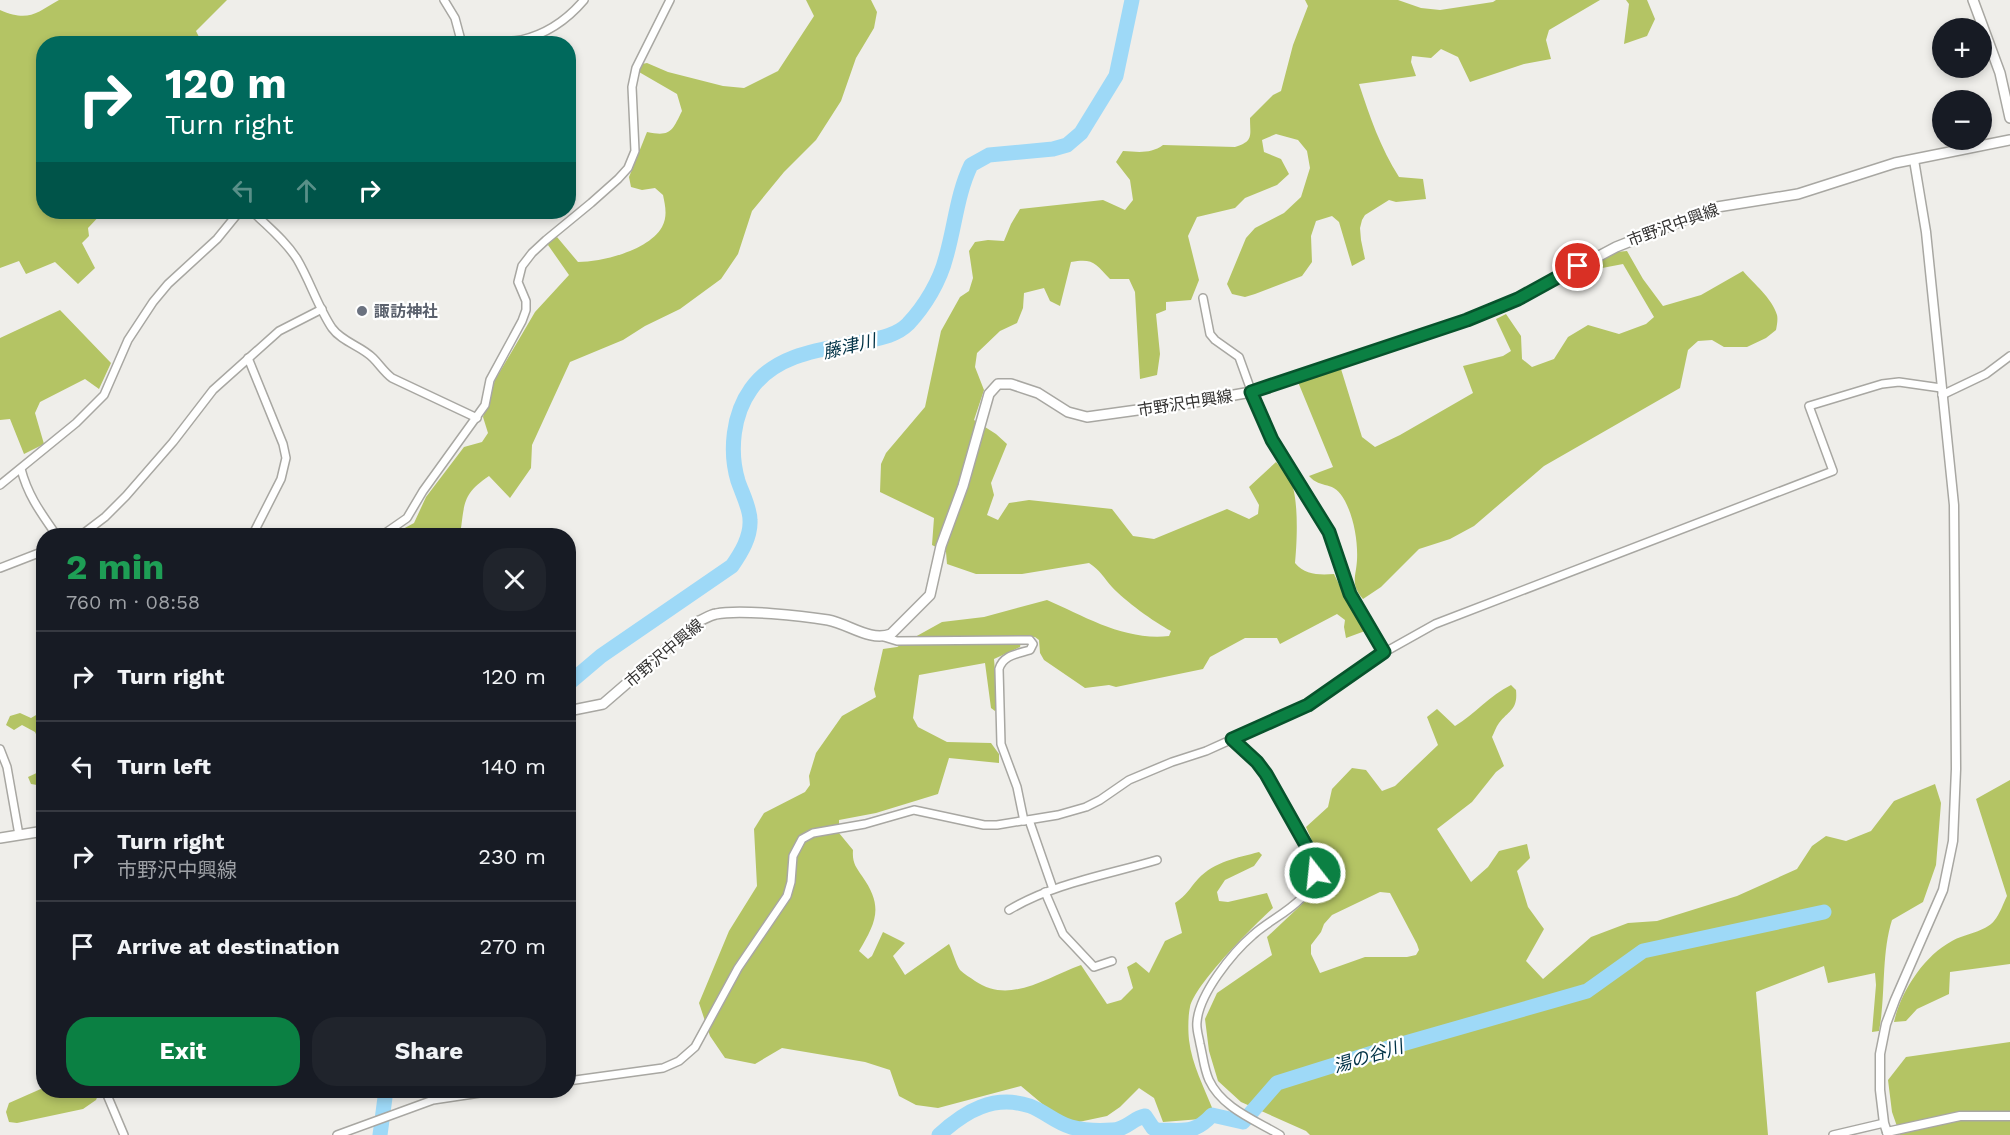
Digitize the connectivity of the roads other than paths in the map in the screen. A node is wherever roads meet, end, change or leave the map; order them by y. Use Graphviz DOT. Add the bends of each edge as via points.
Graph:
graph roads {
  1 [pos="444,0"];
  2 [pos="584,0"];
  3 [pos="670,0"];
  4 [pos="1973,0"];
  5 [pos="460,36"];
  6 [pos="531,36"];
  7 [pos="2010,118"];
  8 [pos="2010,140"];
  9 [pos="1914,160"];
  10 [pos="576,215"];
  11 [pos="233,219"];
  12 [pos="260,219"];
  13 [pos="572,219"];
  14 [pos="1203,298"];
  15 [pos="322,309"];
  16 [pos="2010,356"];
  17 [pos="248,358"];
  18 [pos="1251,392"];
  19 [pos="1942,392"];
  20 [pos="477,418"];
  21 [pos="21,469"];
  22 [pos="0,485"];
  23 [pos="51,528"];
  24 [pos="91,528"];
  25 [pos="256,528"];
  26 [pos="393,528"];
  27 [pos="36,554"];
  28 [pos="0,568"];
  29 [pos="884,637"];
  30 [pos="1384,652"];
  31 [pos="576,710"];
  32 [pos="1232,739"];
  33 [pos="0,749"];
  34 [pos="1026,820"];
  35 [pos="36,832"];
  36 [pos="19,835"];
  37 [pos="0,838"];
  38 [pos="1157,860"];
  39 [pos="1053,889"];
  40 [pos="1045,892"];
  41 [pos="1008,910"];
  42 [pos="1112,961"];
  43 [pos="576,1080"];
  44 [pos="108,1098"];
  45 [pos="446,1098"];
  46 [pos="2010,1116"];
  47 [pos="1884,1122"];
  48 [pos="1888,1134"];
  49 [pos="123,1135"];
  50 [pos="337,1135"];
  51 [pos="1280,1135"];
  52 [pos="1833,1135"];
  1 -- 5 [label="street"];
  2 -- 6 [label="street" via="557,26"];
  3 -- 10 [label="street" via="636,68 632,87 632,159 618,179"];
  4 -- 7 [label="main road" via="2000,73"];
  8 -- 9 [label="main road, 市野沢中興線"];
  9 -- 18 [label="main road, 市野沢中興線" via="1868,170 1798,194 1718,207 1616,247 1518,299 1467,320"];
  9 -- 19 [label="street" via="1926,232"];
  11 -- 21 [label="street" via="153,302 128,340 104,395"];
  12 -- 15 [label="street" via="288,246"];
  13 -- 20 [label="street" via="522,266 518,282 526,310 490,380 485,405"];
  14 -- 18 [label="street" via="1210,334 1239,357"];
  15 -- 17 [label="street" via="279,331"];
  15 -- 20 [label="street" via="333,330 362,349 392,378"];
  16 -- 19 [label="street" via="1986,374"];
  17 -- 24 [label="street" via="213,390 126,496"];
  17 -- 25 [label="street" via="286,458 281,479"];
  18 -- 29 [label="main road, 市野沢中興線" via="1087,417 1068,412 1038,393 998,384 989,394 941,546 930,595"];
  18 -- 30 [label="street" via="1272,440 1329,532 1350,594"];
  19 -- 30 [label="street" via="1899,382 1809,406 1833,471 1435,624"];
  19 -- 47 [label="street" via="1954,505 1953,841 1943,890 1886,1024 1880,1054"];
  20 -- 26 [label="street" via="408,518"];
  21 -- 22 [label="street"];
  21 -- 23 [label="street" via="26,489"];
  27 -- 28 [label="street"];
  29 -- 31 [label="main road, 市野沢中興線" via="830,621 716,614 699,621 603,704"];
  29 -- 34 [label="street" via="897,641 1030,640 1030,650 1006,657 999,669 1001,744"];
  30 -- 32 [label="street" via="1308,705"];
  32 -- 34 [label="street" via="1129,780 1086,807"];
  32 -- 51 [label="street" via="1266,774 1311,854 1315,873 1304,897 1252,935 1236,953 1210,987 1196,1024 1208,1078 1216,1093 1239,1112"];
  33 -- 36 [label="street" via="8,767"];
  34 -- 39 [label="street"];
  34 -- 43 [label="street" via="984,825 914,810 802,838 793,856 787,896 738,968 695,1047 663,1068"];
  35 -- 36 [label="main road"];
  36 -- 37 [label="main road"];
  38 -- 39 [label="street"];
  39 -- 40 [label="street"];
  40 -- 41 [label="street"];
  40 -- 42 [label="street" via="1063,934 1081,955 1094,967"];
  44 -- 49 [label="street"];
  45 -- 50 [label="street" via="417,1104"];
  46 -- 48 [label="street" via="1960,1116"];
  47 -- 48 [label="street"];
  47 -- 52 [label="street"];
}
